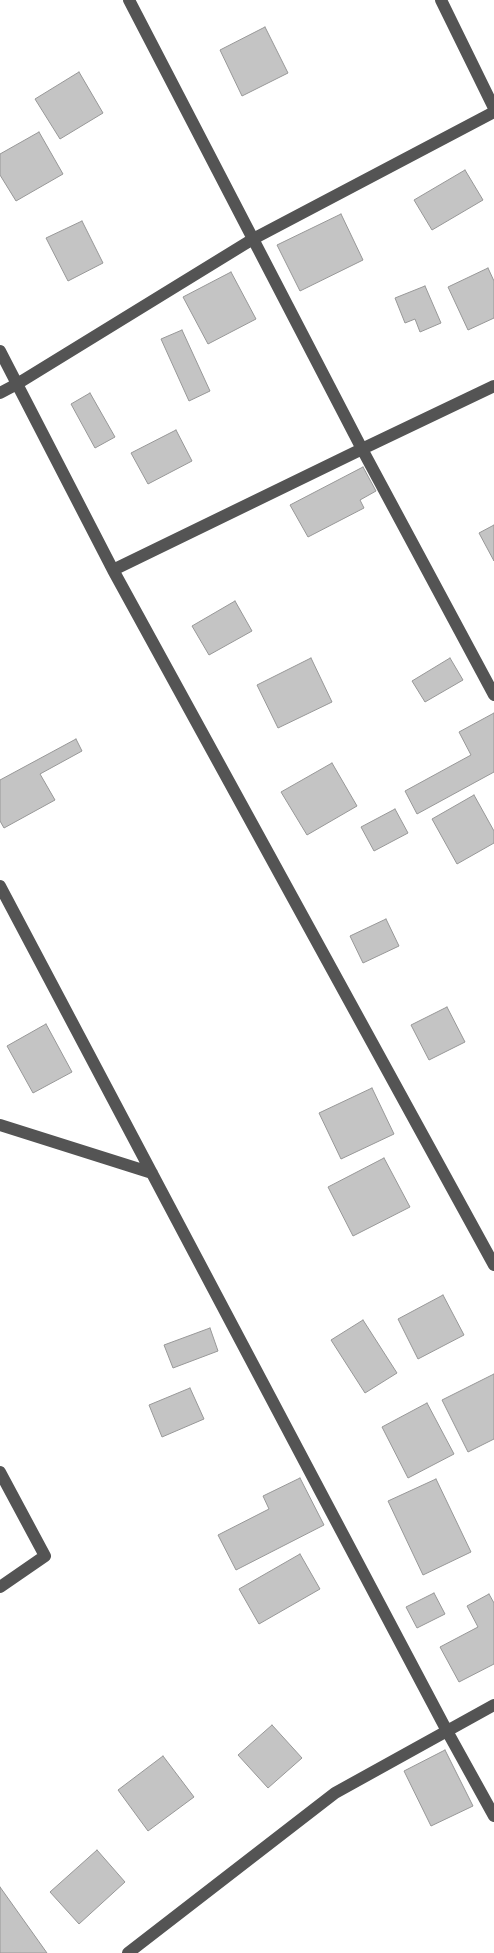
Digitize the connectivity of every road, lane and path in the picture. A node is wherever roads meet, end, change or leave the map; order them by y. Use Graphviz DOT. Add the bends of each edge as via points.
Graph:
graph roads {
  1 [pos="129,0"];
  2 [pos="441,0"];
  3 [pos="494,110"];
  4 [pos="253,239"];
  5 [pos="0,351"];
  6 [pos="17,384"];
  7 [pos="494,386"];
  8 [pos="0,393"];
  9 [pos="362,449"];
  10 [pos="113,570"];
  11 [pos="494,695"];
  12 [pos="0,886"];
  13 [pos="0,1125"];
  14 [pos="152,1173"];
  15 [pos="494,1265"];
  16 [pos="0,1472"];
  17 [pos="0,1588"];
  18 [pos="494,1705"];
  19 [pos="447,1731"];
  20 [pos="494,1816"];
  21 [pos="128,1953"];
  1 -- 4 [label="street"];
  2 -- 3 [label="street"];
  3 -- 4 [label="street"];
  4 -- 6 [label="street"];
  4 -- 9 [label="street"];
  5 -- 6 [label="street"];
  6 -- 8 [label="street"];
  6 -- 10 [label="street"];
  7 -- 9 [label="street"];
  9 -- 10 [label="street"];
  9 -- 11 [label="street"];
  10 -- 15 [label="street"];
  12 -- 14 [label="street"];
  13 -- 14 [label="street"];
  14 -- 19 [label="street"];
  16 -- 17 [label="street" via="45,1556"];
  18 -- 19 [label="street"];
  19 -- 20 [label="street"];
  19 -- 21 [label="street" via="335,1793"];
}
